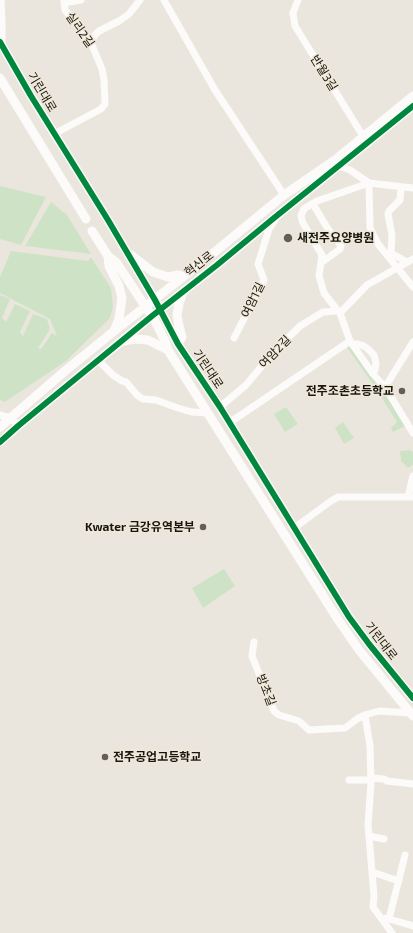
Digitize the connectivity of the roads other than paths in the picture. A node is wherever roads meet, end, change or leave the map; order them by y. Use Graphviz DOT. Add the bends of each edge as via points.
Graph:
graph roads {
  1 [pos="1,0"];
  2 [pos="81,0"];
  3 [pos="140,0"];
  4 [pos="164,0"];
  5 [pos="298,0"];
  6 [pos="64,1"];
  7 [pos="1,43"];
  8 [pos="91,43"];
  9 [pos="0,78"];
  10 [pos="413,96"];
  11 [pos="413,106"];
  12 [pos="54,134"];
  13 [pos="365,140"];
  14 [pos="337,163"];
  15 [pos="369,183"];
  16 [pos="401,187"];
  17 [pos="413,188"];
  18 [pos="284,195"];
  19 [pos="315,202"];
  20 [pos="274,218"];
  21 [pos="86,219"];
  22 [pos="92,231"];
  23 [pos="126,252"];
  24 [pos="108,256"];
  25 [pos="410,260"];
  26 [pos="321,263"];
  27 [pos="398,268"];
  28 [pos="183,277"];
  29 [pos="413,287"];
  30 [pos="184,290"];
  31 [pos="155,300"];
  32 [pos="145,307"];
  33 [pos="160,310"];
  34 [pos="339,312"];
  35 [pos="152,316"];
  36 [pos="113,332"];
  37 [pos="234,338"];
  38 [pos="122,341"];
  39 [pos="413,342"];
  40 [pos="351,343"];
  41 [pos="178,344"];
  42 [pos="168,350"];
  43 [pos="98,360"];
  44 [pos="373,374"];
  45 [pos="385,387"];
  46 [pos="220,408"];
  47 [pos="208,413"];
  48 [pos="0,415"];
  49 [pos="11,418"];
  50 [pos="230,423"];
  51 [pos="18,426"];
  52 [pos="0,427"];
  53 [pos="413,433"];
  54 [pos="0,442"];
  55 [pos="413,476"];
  56 [pos="411,497"];
  57 [pos="294,528"];
  58 [pos="254,642"];
  59 [pos="413,698"];
  60 [pos="365,715"];
  61 [pos="412,715"];
  62 [pos="371,779"];
  63 [pos="349,780"];
  64 [pos="413,784"];
  65 [pos="369,836"];
  66 [pos="384,840"];
  67 [pos="406,855"];
  68 [pos="372,872"];
  69 [pos="399,880"];
  70 [pos="380,916"];
  71 [pos="389,919"];
  72 [pos="413,926"];
  73 [pos="392,933"];
  1 -- 7 [label="street"];
  2 -- 6 [label="street, 실리2길"];
  3 -- 8 [label="street" via="129,14 98,32"];
  4 -- 18 [label="street" via="215,90"];
  5 -- 13 [label="street, 반월3길" via="293,14 295,26"];
  6 -- 8 [label="street, 실리2길" via="65,10"];
  7 -- 12 [label="street, 기린대로"];
  8 -- 12 [label="street, 실리2길" via="102,69 105,104 101,109"];
  9 -- 21 [label="street"];
  10 -- 13 [label="street, 혁신로"];
  11 -- 13 [label="street, 혁신로"];
  12 -- 23 [label="street, 기린대로"];
  13 -- 14 [label="street, 혁신로"];
  14 -- 15 [label="street"];
  14 -- 18 [label="street, 혁신로"];
  14 -- 20 [label="street, 혁신로"];
  15 -- 16 [label="street"];
  15 -- 19 [label="street"];
  15 -- 27 [label="street" via="370,228 378,244"];
  16 -- 17 [label="street"];
  16 -- 25 [label="street" via="400,200 388,214 392,235 391,253"];
  18 -- 28 [label="street, 혁신로"];
  19 -- 26 [label="street" via="301,215 322,255"];
  19 -- 26 [label="street" via="328,229 341,246"];
  20 -- 30 [label="street, 혁신로"];
  20 -- 37 [label="street, 여암1길" via="276,219 269,229 258,264 264,280"];
  22 -- 24 [label="street, 기린대로"];
  23 -- 28 [label="street" via="153,272 168,277"];
  23 -- 31 [label="street, 기린대로"];
  24 -- 32 [label="street, 기린대로" via="116,262"];
  24 -- 36 [label="street" via="108,266 119,286 122,298"];
  25 -- 27 [label="street"];
  26 -- 34 [label="street" via="319,276 324,293"];
  27 -- 29 [label="street"];
  27 -- 34 [label="street" via="367,286"];
  28 -- 31 [label="street, 혁신로"];
  30 -- 33 [label="street, 혁신로"];
  30 -- 41 [label="street" via="177,315 182,337"];
  31 -- 32 [label="street, 혁신로"];
  31 -- 33 [label="street, 기린대로"];
  32 -- 35 [label="street, 기린대로"];
  32 -- 36 [label="street, 혁신로"];
  33 -- 35 [label="street, 혁신로"];
  33 -- 41 [label="street, 기린대로"];
  34 -- 40 [label="street"];
  34 -- 46 [label="street, 여암2길" via="323,312 300,326 246,385"];
  35 -- 38 [label="street, 혁신로"];
  35 -- 42 [label="street, 기린대로"];
  36 -- 49 [label="street, 혁신로"];
  38 -- 42 [label="street" via="148,340"];
  38 -- 43 [label="street, 혁신로"];
  39 -- 45 [label="street"];
  40 -- 44 [label="street"];
  40 -- 44 [label="street" via="364,346 374,355 376,363"];
  40 -- 50 [label="street"];
  41 -- 46 [label="street, 기린대로"];
  42 -- 47 [label="street, 기린대로"];
  43 -- 47 [label="street" via="143,399 156,400 192,412"];
  43 -- 51 [label="street, 혁신로"];
  44 -- 45 [label="street"];
  45 -- 53 [label="street"];
  46 -- 50 [label="street, 기린대로"];
  47 -- 61 [label="street, 기린대로" via="337,618 359,650"];
  48 -- 49 [label="street"];
  49 -- 51 [label="street"];
  49 -- 52 [label="street, 혁신로"];
  50 -- 57 [label="street, 기린대로"];
  51 -- 54 [label="street, 혁신로"];
  55 -- 56 [label="street"];
  56 -- 57 [label="street" via="338,497"];
  57 -- 59 [label="street, 기린대로" via="349,617"];
  58 -- 60 [label="street, 방초길" via="252,656 274,712 299,721 309,730 345,728"];
  60 -- 61 [label="street, 방초길" via="379,710"];
  60 -- 62 [label="street" via="370,746"];
  62 -- 63 [label="street"];
  62 -- 64 [label="street"];
  62 -- 65 [label="street"];
  65 -- 66 [label="street"];
  65 -- 68 [label="street"];
  67 -- 69 [label="street"];
  68 -- 69 [label="street"];
  68 -- 70 [label="street" via="373,908"];
  69 -- 71 [label="street"];
  70 -- 71 [label="street"];
  70 -- 73 [label="street"];
  71 -- 72 [label="street"];
}
